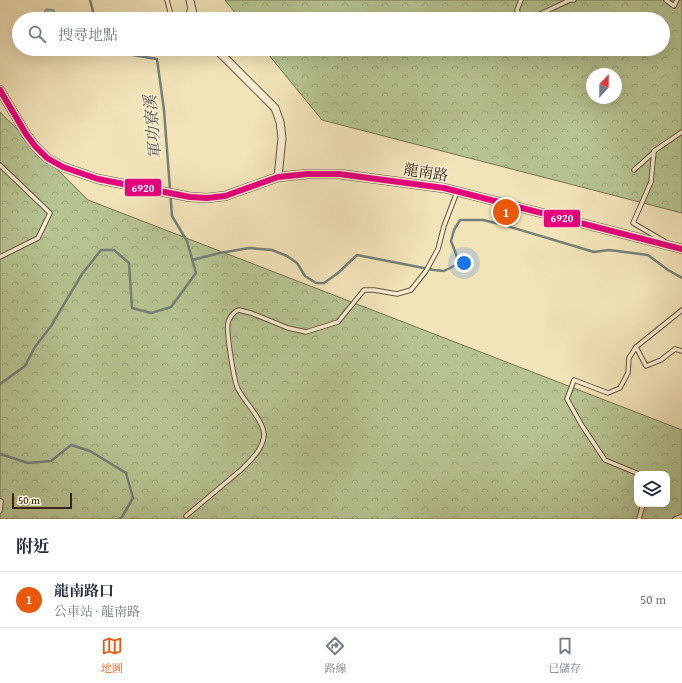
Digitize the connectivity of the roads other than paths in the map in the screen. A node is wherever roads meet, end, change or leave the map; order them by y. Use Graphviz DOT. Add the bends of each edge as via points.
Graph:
graph roads {
  1 [pos="167,0"];
  2 [pos="521,0"];
  3 [pos="574,0"];
  4 [pos="666,0"];
  5 [pos="677,0"];
  6 [pos="170,12"];
  7 [pos="518,12"];
  8 [pos="544,12"];
  9 [pos="223,56"];
  10 [pos="0,90"];
  11 [pos="682,132"];
  12 [pos="654,152"];
  13 [pos="0,165"];
  14 [pos="634,170"];
  15 [pos="278,177"];
  16 [pos="457,192"];
  17 [pos="678,248"];
  18 [pos="0,257"];
  19 [pos="682,310"];
  20 [pos="636,348"];
  21 [pos="682,351"];
  22 [pos="634,472"];
  23 [pos="1,501"];
  24 [pos="642,507"];
  25 [pos="0,511"];
  26 [pos="186,516"];
  27 [pos="682,516"];
  28 [pos="639,519"];
  29 [pos="675,519"];
  1 -- 6 [label="lane"];
  2 -- 7 [label="lane"];
  3 -- 8 [label="lane"];
  4 -- 5 [label="lane" via="674,6"];
  9 -- 15 [label="street" via="275,108 282,138"];
  10 -- 15 [label="street, 龍南路" via="30,140 47,158 63,167 91,176 190,197 207,198 225,196"];
  11 -- 12 [label="lane"];
  12 -- 14 [label="lane"];
  12 -- 17 [label="lane" via="650,182 633,223"];
  13 -- 18 [label="lane" via="50,213 38,238"];
  15 -- 16 [label="street, 龍南路" via="339,174"];
  16 -- 17 [label="street, 龍南路"];
  16 -- 26 [label="lane" via="438,249 412,290 397,294 364,290 338,322 306,332 288,328 251,313 239,310 233,313 228,323 237,388 262,427 262,443 257,454 242,469"];
  19 -- 20 [label="lane"];
  20 -- 21 [label="lane" via="646,366 661,360 675,349"];
  20 -- 22 [label="lane" via="629,358 628,372 620,388 608,393 574,380 567,399 605,460"];
  23 -- 25 [label="lane"];
  24 -- 28 [label="lane"];
  27 -- 29 [label="lane"];
}
